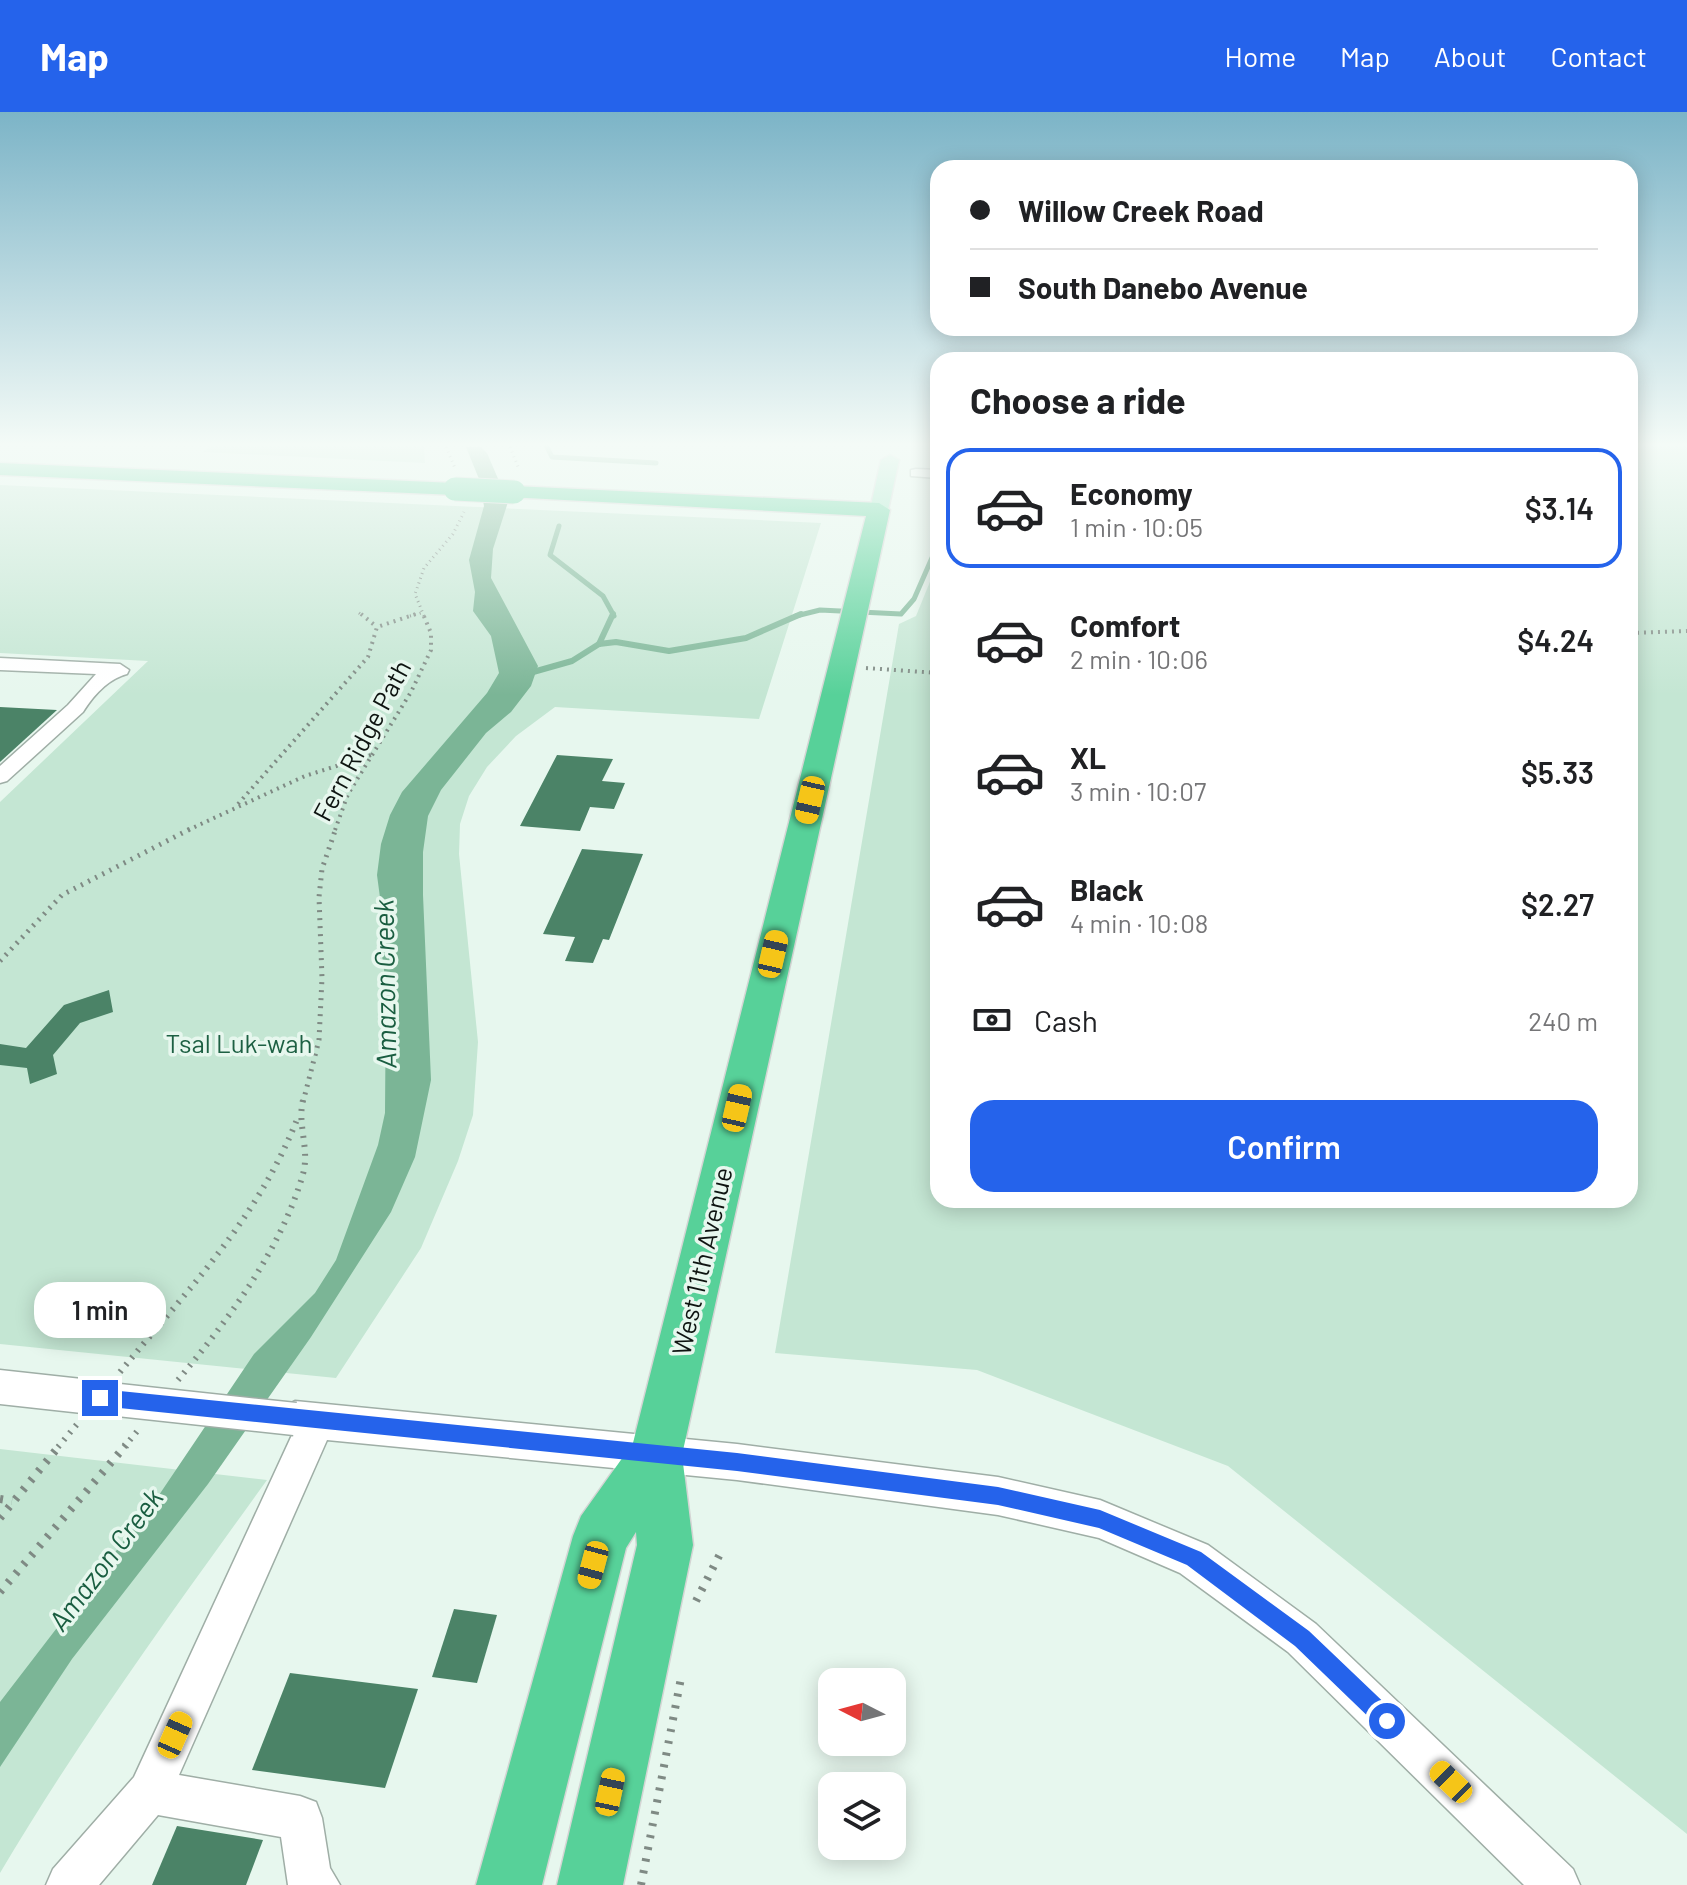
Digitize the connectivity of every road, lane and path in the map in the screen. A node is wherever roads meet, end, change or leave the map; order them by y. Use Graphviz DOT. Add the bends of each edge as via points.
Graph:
graph roads {
  1 [pos="454,530"];
  2 [pos="874,530"];
  3 [pos="359,613"];
  4 [pos="421,613"];
  5 [pos="377,627"];
  6 [pos="1687,631"];
  7 [pos="1638,633"];
  8 [pos="0,664"];
  9 [pos="841,666"];
  10 [pos="930,672"];
  11 [pos="373,754"];
  12 [pos="0,777"];
  13 [pos="237,805"];
  14 [pos="0,961"];
  15 [pos="299,1116"];
  16 [pos="0,1387"];
  17 [pos="172,1388"];
  18 [pos="100,1398"];
  19 [pos="306,1420"];
  20 [pos="142,1424"];
  21 [pos="656,1455"];
  22 [pos="0,1499"];
  23 [pos="12,1501"];
  24 [pos="0,1518"];
  25 [pos="721,1552"];
  26 [pos="0,1592"];
  27 [pos="693,1615"];
  28 [pos="685,1660"];
  29 [pos="149,1792"];
  30 [pos="69,1885"];
  31 [pos="317,1885"];
  32 [pos="509,1885"];
  33 [pos="590,1885"];
  34 [pos="641,1885"];
  35 [pos="1557,1885"];
  1 -- 4 [label="path, Fern Ridge Path" via="424,568 415,594"];
  2 -- 9 [label="highway, West 11th Avenue"];
  3 -- 5 [label="path"];
  4 -- 5 [label="path"];
  4 -- 11 [label="path, Fern Ridge Path" via="431,633 431,650"];
  5 -- 13 [label="path" via="368,657"];
  6 -- 7 [label="path"];
  8 -- 12 [label="street" via="120,670 81,699"];
  9 -- 10 [label="path"];
  9 -- 21 [label="highway, West 11th Avenue"];
  11 -- 13 [label="path"];
  11 -- 15 [label="path, Fern Ridge Path" via="348,794 322,869 319,1040"];
  13 -- 14 [label="path" via="62,895"];
  15 -- 17 [label="path, Fern Ridge Path" via="304,1171 288,1216 221,1328"];
  15 -- 18 [label="path" via="280,1163 252,1209"];
  16 -- 18 [label="street"];
  18 -- 19 [label="street, bridge"];
  18 -- 23 [label="path"];
  19 -- 21 [label="street"];
  19 -- 29 [label="street"];
  20 -- 26 [label="path"];
  21 -- 32 [label="highway, West 11th Avenue" via="601,1536"];
  21 -- 33 [label="highway, West 11th Avenue" via="665,1545"];
  21 -- 35 [label="street" via="998,1496 1100,1519 1194,1559 1302,1638"];
  22 -- 23 [label="path"];
  23 -- 24 [label="path"];
  25 -- 27 [label="path"];
  28 -- 34 [label="path"];
  29 -- 30 [label="street"];
  29 -- 31 [label="street" via="300,1818 310,1884"];
}
